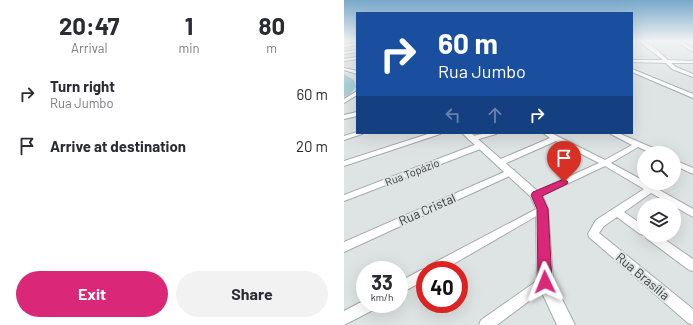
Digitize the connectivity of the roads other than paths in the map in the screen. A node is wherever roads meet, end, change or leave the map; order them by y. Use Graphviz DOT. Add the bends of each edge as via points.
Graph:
graph roads {
  1 [pos="659,55"];
  2 [pos="633,61"];
  3 [pos="666,62"];
  4 [pos="693,62"];
  5 [pos="344,69"];
  6 [pos="633,70"];
  7 [pos="356,73"];
  8 [pos="693,76"];
  9 [pos="356,94"];
  10 [pos="693,96"];
  11 [pos="344,101"];
  12 [pos="356,114"];
  13 [pos="344,117"];
  14 [pos="357,134"];
  15 [pos="435,134"];
  16 [pos="490,134"];
  17 [pos="548,134"];
  18 [pos="614,134"];
  19 [pos="344,138"];
  20 [pos="556,138"];
  21 [pos="473,139"];
  22 [pos="638,144"];
  23 [pos="642,146"];
  24 [pos="499,163"];
  25 [pos="604,163"];
  26 [pos="344,164"];
  27 [pos="681,165"];
  28 [pos="693,171"];
  29 [pos="511,172"];
  30 [pos="637,181"];
  31 [pos="650,190"];
  32 [pos="653,190"];
  33 [pos="536,195"];
  34 [pos="344,198"];
  35 [pos="542,209"];
  36 [pos="617,212"];
  37 [pos="693,213"];
  38 [pos="637,226"];
  39 [pos="660,242"];
  40 [pos="344,246"];
  41 [pos="448,261"];
  42 [pos="693,266"];
  43 [pos="545,282"];
  44 [pos="356,312"];
  45 [pos="344,318"];
  46 [pos="693,318"];
  47 [pos="486,325"];
  48 [pos="566,325"];
  1 -- 3 [label="street"];
  2 -- 3 [label="street"];
  3 -- 4 [label="street"];
  3 -- 8 [label="street" via="677,70"];
  5 -- 7 [label="street"];
  6 -- 10 [label="street"];
  9 -- 11 [label="street"];
  12 -- 13 [label="street"];
  14 -- 19 [label="street"];
  15 -- 26 [label="street"];
  16 -- 21 [label="street, Rua Topázio"];
  17 -- 20 [label="street"];
  18 -- 22 [label="street"];
  20 -- 24 [label="street"];
  20 -- 25 [label="street"];
  21 -- 24 [label="street"];
  21 -- 34 [label="street, Rua Topázio"];
  22 -- 23 [label="street"];
  22 -- 25 [label="street"];
  24 -- 29 [label="street"];
  25 -- 30 [label="street"];
  25 -- 33 [label="street"];
  27 -- 28 [label="street"];
  29 -- 33 [label="street"];
  29 -- 40 [label="street, Rua Cristal"];
  31 -- 36 [label="street"];
  32 -- 37 [label="street"];
  33 -- 35 [label="street"];
  35 -- 41 [label="street"];
  35 -- 43 [label="street"];
  36 -- 38 [label="street"];
  36 -- 46 [label="street, Rua Brasília" via="600,223 593,234"];
  39 -- 42 [label="street"];
  43 -- 47 [label="street"];
  43 -- 48 [label="street"];
  44 -- 45 [label="street"];
}
